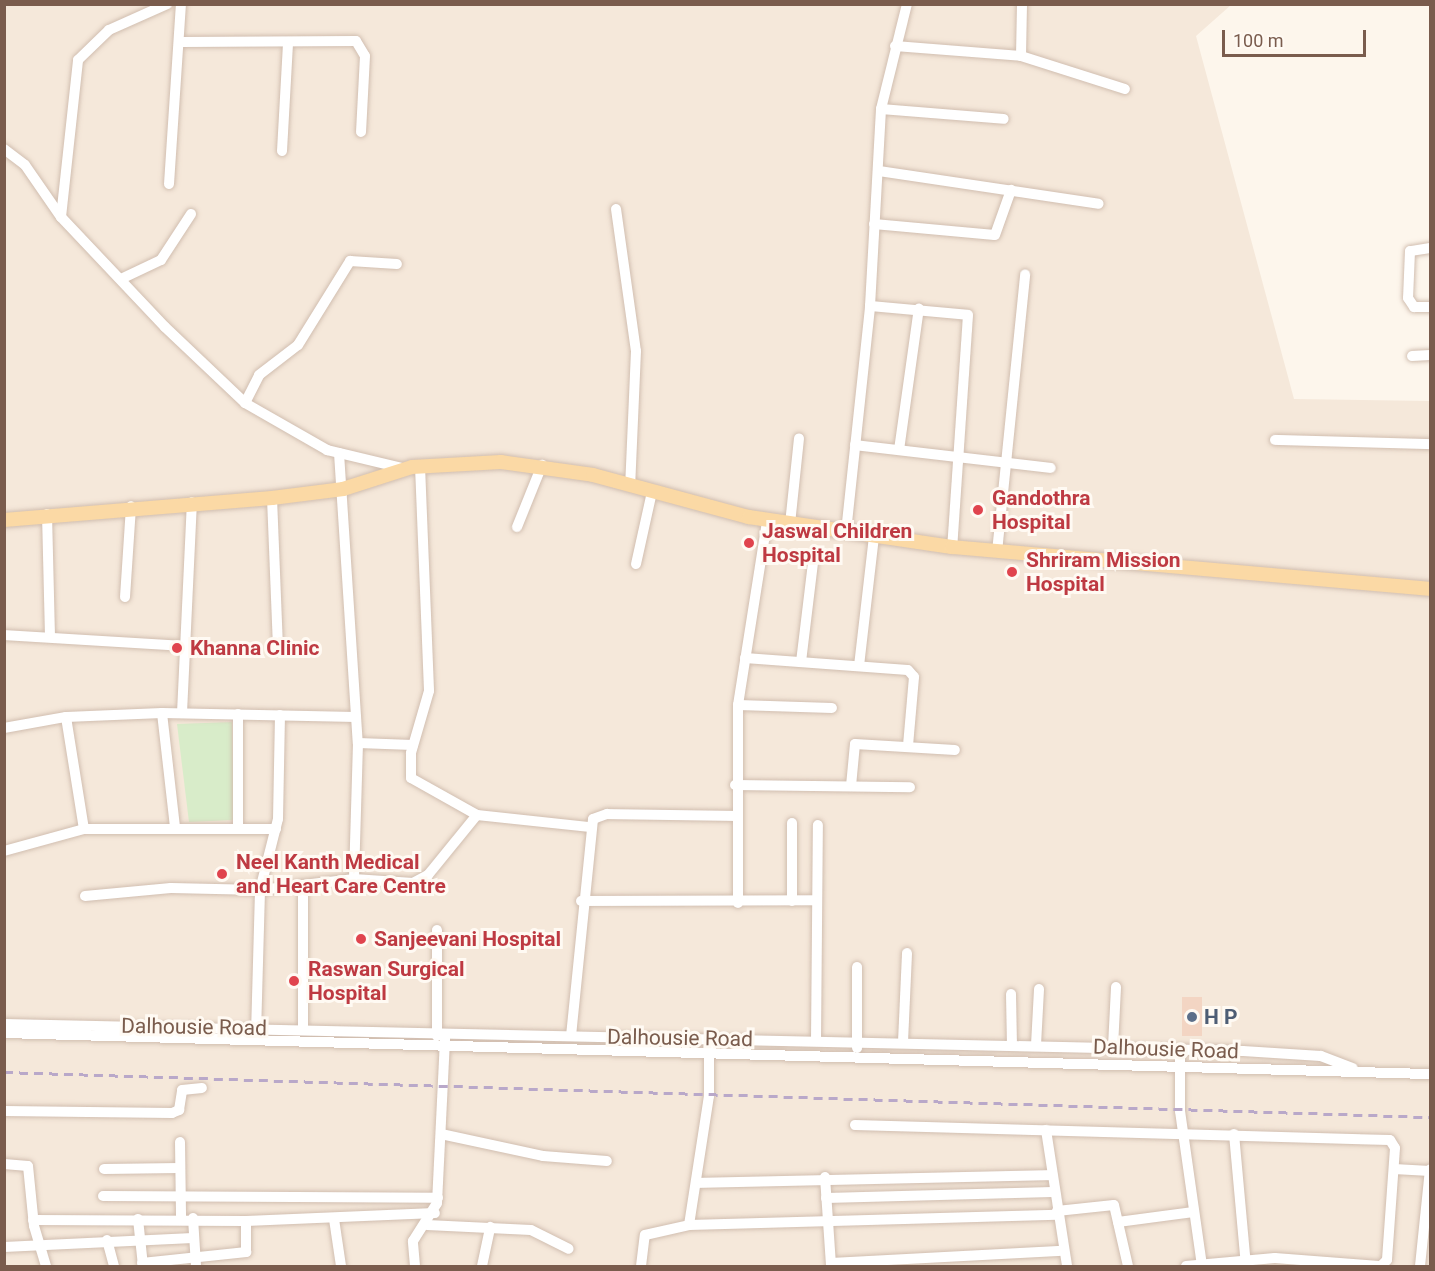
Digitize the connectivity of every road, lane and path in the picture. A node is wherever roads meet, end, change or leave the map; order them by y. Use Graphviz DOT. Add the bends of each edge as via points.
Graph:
graph roads {
  1 [pos="167,4"];
  2 [pos="181,4"];
  3 [pos="907,4"];
  4 [pos="1022,4"];
  5 [pos="181,42"];
  6 [pos="288,42"];
  7 [pos="895,46"];
  8 [pos="1021,57"];
  9 [pos="1125,89"];
  10 [pos="881,109"];
  11 [pos="1004,119"];
  12 [pos="361,132"];
  13 [pos="4,150"];
  14 [pos="282,151"];
  15 [pos="879,171"];
  16 [pos="170,184"];
  17 [pos="1011,190"];
  18 [pos="1098,204"];
  19 [pos="616,209"];
  20 [pos="191,214"];
  21 [pos="61,217"];
  22 [pos="874,224"];
  23 [pos="1431,248"];
  24 [pos="397,264"];
  25 [pos="1025,274"];
  26 [pos="123,278"];
  27 [pos="870,306"];
  28 [pos="1431,307"];
  29 [pos="919,308"];
  30 [pos="1412,356"];
  31 [pos="1431,356"];
  32 [pos="245,403"];
  33 [pos="799,438"];
  34 [pos="1275,440"];
  35 [pos="855,444"];
  36 [pos="1431,444"];
  37 [pos="899,450"];
  38 [pos="339,453"];
  39 [pos="958,458"];
  40 [pos="1006,463"];
  41 [pos="542,465"];
  42 [pos="420,466"];
  43 [pos="402,468"];
  44 [pos="1051,468"];
  45 [pos="630,486"];
  46 [pos="343,489"];
  47 [pos="652,492"];
  48 [pos="272,498"];
  49 [pos="192,502"];
  50 [pos="131,506"];
  51 [pos="47,514"];
  52 [pos="4,520"];
  53 [pos="767,521"];
  54 [pos="790,524"];
  55 [pos="517,527"];
  56 [pos="846,532"];
  57 [pos="874,537"];
  58 [pos="952,547"];
  59 [pos="997,552"];
  60 [pos="813,563"];
  61 [pos="636,564"];
  62 [pos="1431,589"];
  63 [pos="125,597"];
  64 [pos="4,635"];
  65 [pos="50,637"];
  66 [pos="184,646"];
  67 [pos="278,646"];
  68 [pos="745,658"];
  69 [pos="801,662"];
  70 [pos="859,666"];
  71 [pos="738,705"];
  72 [pos="832,708"];
  73 [pos="162,713"];
  74 [pos="182,713"];
  75 [pos="238,714"];
  76 [pos="280,715"];
  77 [pos="66,717"];
  78 [pos="356,717"];
  79 [pos="4,728"];
  80 [pos="358,743"];
  81 [pos="413,745"];
  82 [pos="908,746"];
  83 [pos="955,750"];
  84 [pos="735,785"];
  85 [pos="850,786"];
  86 [pos="910,787"];
  87 [pos="477,815"];
  88 [pos="734,816"];
  89 [pos="792,824"];
  90 [pos="818,825"];
  91 [pos="175,827"];
  92 [pos="238,827"];
  93 [pos="590,827"];
  94 [pos="84,829"];
  95 [pos="276,829"];
  96 [pos="4,851"];
  97 [pos="354,879"];
  98 [pos="303,885"];
  99 [pos="260,890"];
  100 [pos="85,896"];
  101 [pos="817,900"];
  102 [pos="581,901"];
  103 [pos="792,902"];
  104 [pos="738,903"];
  105 [pos="437,930"];
  106 [pos="907,953"];
  107 [pos="857,966"];
  108 [pos="1116,987"];
  109 [pos="1039,990"];
  110 [pos="1011,994"];
  111 [pos="4,1024"];
  112 [pos="256,1028"];
  113 [pos="303,1028"];
  114 [pos="441,1031"];
  115 [pos="4,1033"];
  116 [pos="571,1036"];
  117 [pos="256,1040"];
  118 [pos="816,1041"];
  119 [pos="857,1042"];
  120 [pos="903,1042"];
  121 [pos="441,1043"];
  122 [pos="709,1044"];
  123 [pos="1012,1044"];
  124 [pos="1036,1045"];
  125 [pos="1113,1047"];
  126 [pos="1180,1049"];
  127 [pos="858,1054"];
  128 [pos="1180,1064"];
  129 [pos="1354,1068"];
  130 [pos="1431,1074"];
  131 [pos="202,1088"];
  132 [pos="4,1111"];
  133 [pos="855,1125"];
  134 [pos="1046,1130"];
  135 [pos="1182,1133"];
  136 [pos="441,1134"];
  137 [pos="1234,1134"];
  138 [pos="180,1142"];
  139 [pos="607,1161"];
  140 [pos="4,1164"];
  141 [pos="180,1168"];
  142 [pos="104,1169"];
  143 [pos="1394,1169"];
  144 [pos="1430,1170"];
  145 [pos="1051,1175"];
  146 [pos="825,1177"];
  147 [pos="698,1183"];
  148 [pos="1053,1192"];
  149 [pos="180,1195"];
  150 [pos="104,1196"];
  151 [pos="438,1198"];
  152 [pos="826,1198"];
  153 [pos="1194,1212"];
  154 [pos="435,1213"];
  155 [pos="1057,1213"];
  156 [pos="181,1218"];
  157 [pos="193,1218"];
  158 [pos="138,1219"];
  159 [pos="334,1219"];
  160 [pos="33,1220"];
  161 [pos="246,1221"];
  162 [pos="828,1221"];
  163 [pos="1118,1222"];
  164 [pos="427,1225"];
  165 [pos="689,1225"];
  166 [pos="490,1227"];
  167 [pos="193,1238"];
  168 [pos="141,1239"];
  169 [pos="107,1240"];
  170 [pos="42,1243"];
  171 [pos="4,1247"];
  172 [pos="569,1249"];
  173 [pos="1063,1251"];
  174 [pos="195,1262"];
  175 [pos="1275,1262"];
  176 [pos="1246,1264"];
  177 [pos="142,1265"];
  178 [pos="831,1265"];
  179 [pos="1201,1265"];
  180 [pos="46,1266"];
  181 [pos="114,1266"];
  182 [pos="341,1266"];
  183 [pos="415,1266"];
  184 [pos="482,1266"];
  185 [pos="641,1266"];
  186 [pos="1067,1266"];
  187 [pos="1128,1266"];
  188 [pos="1186,1266"];
  189 [pos="1380,1266"];
  190 [pos="1420,1266"];
  1 -- 21 [label="street" via="109,30 78,60"];
  2 -- 5 [label="street"];
  3 -- 7 [label="street"];
  4 -- 8 [label="street"];
  5 -- 6 [label="street"];
  5 -- 16 [label="street"];
  6 -- 12 [label="street" via="360,43 365,57"];
  6 -- 14 [label="street"];
  7 -- 8 [label="street"];
  7 -- 10 [label="street"];
  8 -- 9 [label="street"];
  10 -- 11 [label="street"];
  10 -- 15 [label="street"];
  13 -- 21 [label="street" via="25,165"];
  15 -- 17 [label="street"];
  15 -- 22 [label="street"];
  17 -- 18 [label="street"];
  17 -- 22 [label="street" via="995,235"];
  19 -- 45 [label="street" via="636,351"];
  20 -- 26 [label="street" via="161,260"];
  21 -- 26 [label="street"];
  22 -- 27 [label="street"];
  23 -- 28 [label="street" via="1410,251 1408,298 1414,307"];
  24 -- 32 [label="street" via="363,258 350,261 298,345 259,375"];
  25 -- 40 [label="street"];
  26 -- 32 [label="street" via="165,327"];
  27 -- 29 [label="street"];
  27 -- 35 [label="street"];
  29 -- 37 [label="street"];
  29 -- 39 [label="street" via="968,315"];
  30 -- 31 [label="street"];
  32 -- 38 [label="street"];
  33 -- 54 [label="street"];
  34 -- 36 [label="street"];
  35 -- 37 [label="street"];
  35 -- 56 [label="street"];
  37 -- 39 [label="street"];
  38 -- 43 [label="street"];
  38 -- 46 [label="street"];
  39 -- 40 [label="street"];
  39 -- 58 [label="street"];
  40 -- 44 [label="street"];
  40 -- 59 [label="street"];
  41 -- 42 [label="main road"];
  41 -- 45 [label="main road"];
  41 -- 55 [label="street"];
  42 -- 43 [label="main road"];
  42 -- 81 [label="street" via="429,691"];
  43 -- 46 [label="main road"];
  45 -- 47 [label="main road"];
  46 -- 48 [label="main road"];
  46 -- 78 [label="street"];
  47 -- 53 [label="main road"];
  47 -- 61 [label="street"];
  48 -- 49 [label="main road"];
  48 -- 67 [label="street"];
  49 -- 50 [label="main road"];
  49 -- 66 [label="street"];
  50 -- 51 [label="main road"];
  50 -- 63 [label="street"];
  51 -- 52 [label="main road"];
  51 -- 65 [label="street"];
  53 -- 54 [label="main road"];
  53 -- 68 [label="street"];
  54 -- 56 [label="main road"];
  56 -- 57 [label="main road"];
  57 -- 58 [label="main road"];
  57 -- 70 [label="street"];
  58 -- 59 [label="main road"];
  59 -- 62 [label="main road"];
  60 -- 69 [label="street"];
  64 -- 65 [label="street"];
  65 -- 66 [label="street"];
  66 -- 74 [label="street"];
  68 -- 69 [label="street"];
  68 -- 71 [label="street"];
  69 -- 70 [label="street"];
  70 -- 82 [label="street" via="913,674"];
  71 -- 72 [label="street"];
  71 -- 84 [label="street"];
  73 -- 74 [label="street"];
  73 -- 77 [label="street"];
  73 -- 91 [label="street"];
  74 -- 75 [label="street"];
  75 -- 76 [label="street"];
  75 -- 92 [label="street"];
  76 -- 78 [label="street"];
  76 -- 95 [label="street"];
  77 -- 79 [label="street"];
  77 -- 94 [label="street"];
  78 -- 80 [label="street"];
  80 -- 81 [label="street"];
  80 -- 97 [label="street"];
  81 -- 87 [label="street" via="409,768 413,781"];
  82 -- 83 [label="street"];
  82 -- 85 [label="street" via="853,745"];
  84 -- 85 [label="street"];
  84 -- 88 [label="street"];
  85 -- 86 [label="street"];
  87 -- 93 [label="street"];
  87 -- 97 [label="street" via="422,880 408,884"];
  88 -- 93 [label="street" via="607,814 597,816"];
  88 -- 104 [label="street"];
  89 -- 103 [label="street"];
  90 -- 101 [label="street"];
  91 -- 92 [label="street"];
  91 -- 94 [label="street"];
  92 -- 95 [label="street"];
  93 -- 102 [label="street"];
  94 -- 96 [label="street"];
  95 -- 99 [label="street"];
  97 -- 98 [label="street"];
  98 -- 99 [label="street"];
  98 -- 113 [label="street"];
  99 -- 100 [label="street" via="171,888"];
  99 -- 112 [label="street"];
  101 -- 103 [label="street"];
  101 -- 118 [label="street"];
  102 -- 104 [label="street"];
  102 -- 116 [label="street"];
  103 -- 104 [label="street"];
  105 -- 114 [label="street"];
  106 -- 120 [label="street"];
  107 -- 119 [label="street"];
  108 -- 125 [label="street"];
  109 -- 124 [label="street"];
  110 -- 123 [label="street"];
  111 -- 112 [label="street, Dalhousie Road"];
  112 -- 113 [label="street, Dalhousie Road"];
  112 -- 117 [label="street"];
  113 -- 114 [label="street, Dalhousie Road"];
  114 -- 116 [label="street, Dalhousie Road"];
  114 -- 121 [label="street"];
  115 -- 117 [label="street, Dalhousie Road"];
  116 -- 122 [label="street, Dalhousie Road"];
  117 -- 121 [label="street, Dalhousie Road"];
  118 -- 119 [label="street, Dalhousie Road"];
  118 -- 122 [label="street, Dalhousie Road"];
  119 -- 120 [label="street, Dalhousie Road"];
  119 -- 127 [label="street"];
  120 -- 123 [label="street, Dalhousie Road"];
  121 -- 122 [label="street, Dalhousie Road"];
  121 -- 136 [label="street"];
  122 -- 127 [label="street, Dalhousie Road"];
  122 -- 147 [label="street"];
  123 -- 124 [label="street, Dalhousie Road"];
  124 -- 125 [label="street, Dalhousie Road"];
  125 -- 126 [label="street, Dalhousie Road"];
  126 -- 128 [label="street"];
  126 -- 129 [label="street, Dalhousie Road" via="1321,1056"];
  127 -- 128 [label="street, Dalhousie Road"];
  128 -- 129 [label="street, Dalhousie Road"];
  128 -- 135 [label="street"];
  129 -- 130 [label="street, Dalhousie Road"];
  131 -- 132 [label="street" via="182,1090 179,1110 172,1113"];
  133 -- 134 [label="street"];
  134 -- 135 [label="street"];
  134 -- 145 [label="street"];
  135 -- 137 [label="street"];
  135 -- 153 [label="street"];
  136 -- 139 [label="street" via="543,1156"];
  136 -- 151 [label="street"];
  137 -- 143 [label="street" via="1390,1140"];
  137 -- 176 [label="street"];
  138 -- 141 [label="street"];
  140 -- 160 [label="street" via="28,1166"];
  141 -- 142 [label="street"];
  141 -- 149 [label="street"];
  143 -- 144 [label="street"];
  143 -- 189 [label="street" via="1387,1260"];
  144 -- 190 [label="street"];
  145 -- 146 [label="street"];
  145 -- 148 [label="street"];
  146 -- 147 [label="street"];
  146 -- 152 [label="street"];
  147 -- 165 [label="street"];
  148 -- 152 [label="street"];
  148 -- 155 [label="street"];
  149 -- 150 [label="street"];
  149 -- 151 [label="street"];
  149 -- 156 [label="street"];
  151 -- 154 [label="street"];
  152 -- 162 [label="street"];
  153 -- 163 [label="street"];
  153 -- 179 [label="street"];
  154 -- 159 [label="street"];
  154 -- 164 [label="street"];
  155 -- 162 [label="street"];
  155 -- 163 [label="street" via="1112,1205"];
  155 -- 173 [label="street"];
  156 -- 157 [label="street"];
  156 -- 158 [label="street"];
  157 -- 161 [label="street"];
  157 -- 167 [label="street"];
  158 -- 160 [label="street"];
  158 -- 168 [label="street"];
  159 -- 161 [label="street"];
  159 -- 182 [label="street"];
  160 -- 170 [label="street"];
  161 -- 174 [label="street" via="246,1252"];
  162 -- 165 [label="street"];
  162 -- 178 [label="street"];
  163 -- 187 [label="street"];
  164 -- 166 [label="street"];
  164 -- 183 [label="street" via="413,1241"];
  165 -- 185 [label="street" via="645,1235"];
  166 -- 172 [label="street" via="531,1230"];
  166 -- 184 [label="street"];
  167 -- 168 [label="street"];
  167 -- 174 [label="street"];
  168 -- 169 [label="street"];
  168 -- 177 [label="street"];
  169 -- 170 [label="street"];
  169 -- 181 [label="street"];
  170 -- 171 [label="street"];
  170 -- 180 [label="street"];
  173 -- 178 [label="street"];
  173 -- 186 [label="street"];
  174 -- 177 [label="street"];
  175 -- 176 [label="street"];
  175 -- 189 [label="street"];
  176 -- 179 [label="street"];
  179 -- 188 [label="street"];
}
